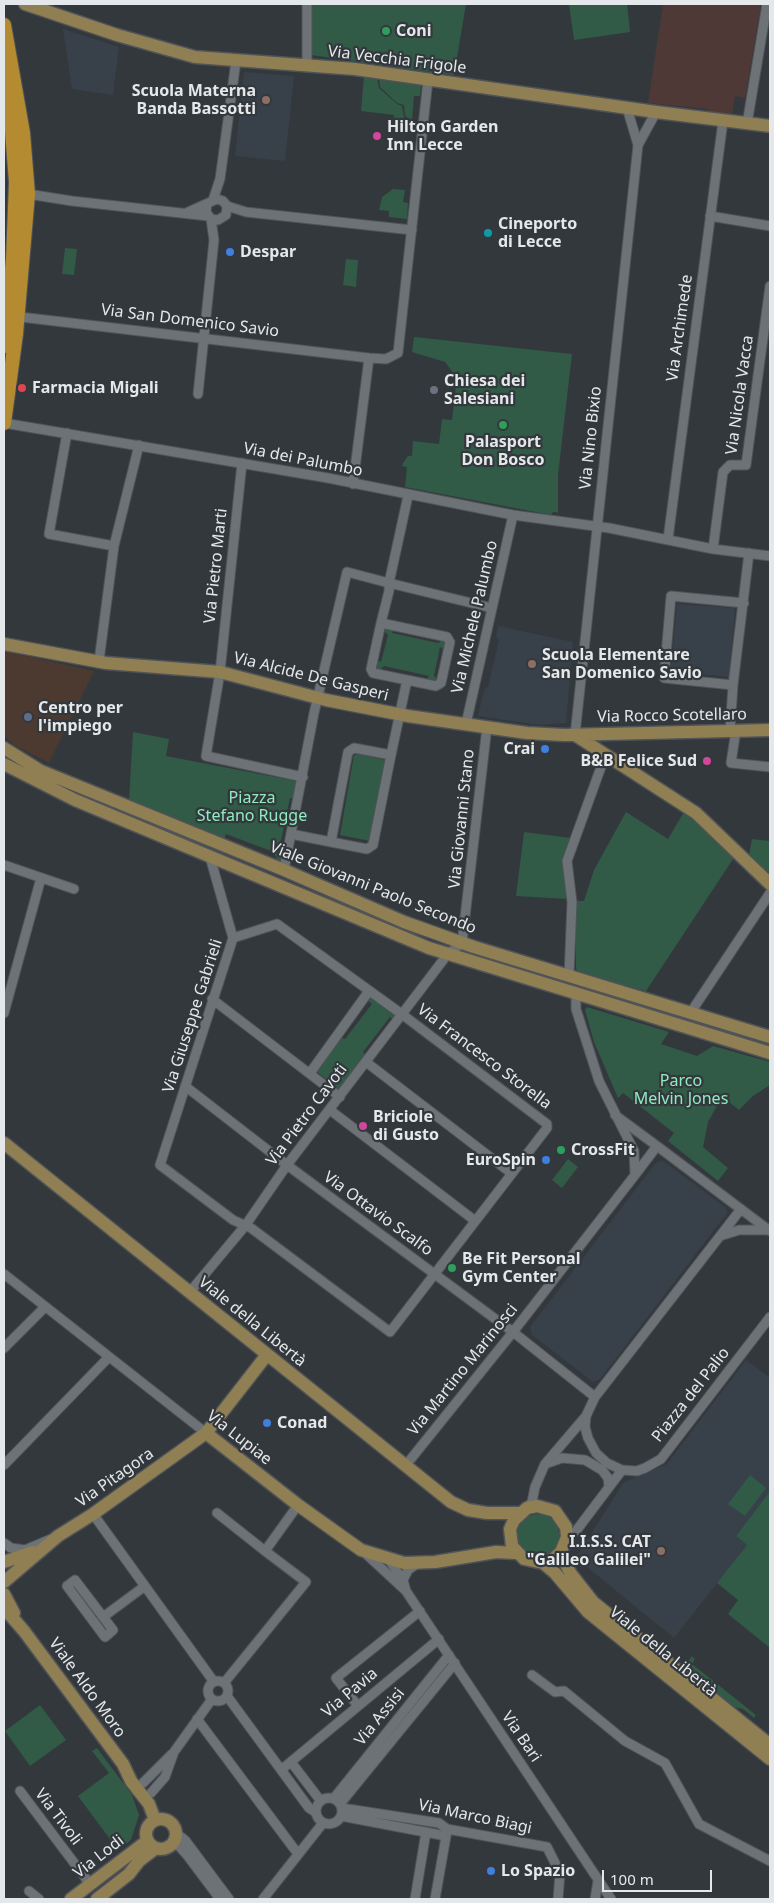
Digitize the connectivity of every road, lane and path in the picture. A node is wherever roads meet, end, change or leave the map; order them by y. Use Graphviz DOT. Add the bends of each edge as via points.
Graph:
graph roads {
  1 [pos="25,4"];
  2 [pos="307,4"];
  3 [pos="767,4"];
  4 [pos="4,25"];
  5 [pos="236,61"];
  6 [pos="307,66"];
  7 [pos="4,79"];
  8 [pos="428,80"];
  9 [pos="628,108"];
  10 [pos="656,112"];
  11 [pos="7,119"];
  12 [pos="723,121"];
  13 [pos="747,124"];
  14 [pos="770,126"];
  15 [pos="638,145"];
  16 [pos="220,179"];
  17 [pos="28,194"];
  18 [pos="210,202"];
  19 [pos="224,210"];
  20 [pos="185,213"];
  21 [pos="710,216"];
  22 [pos="209,217"];
  23 [pos="770,226"];
  24 [pos="412,230"];
  25 [pos="214,240"];
  26 [pos="8,258"];
  27 [pos="770,286"];
  28 [pos="12,316"];
  29 [pos="204,337"];
  30 [pos="4,346"];
  31 [pos="369,358"];
  32 [pos="198,394"];
  33 [pos="4,423"];
  34 [pos="68,433"];
  35 [pos="139,445"];
  36 [pos="242,463"];
  37 [pos="353,484"];
  38 [pos="408,496"];
  39 [pos="513,516"];
  40 [pos="596,526"];
  41 [pos="668,539"];
  42 [pos="114,546"];
  43 [pos="713,548"];
  44 [pos="749,553"];
  45 [pos="770,556"];
  46 [pos="388,583"];
  47 [pos="744,603"];
  48 [pos="492,608"];
  49 [pos="381,623"];
  50 [pos="4,644"];
  51 [pos="99,662"];
  52 [pos="220,672"];
  53 [pos="407,680"];
  54 [pos="733,685"];
  55 [pos="317,698"];
  56 [pos="399,714"];
  57 [pos="466,724"];
  58 [pos="487,727"];
  59 [pos="733,730"];
  60 [pos="770,730"];
  61 [pos="574,735"];
  62 [pos="4,748"];
  63 [pos="391,755"];
  64 [pos="605,756"];
  65 [pos="4,764"];
  66 [pos="770,767"];
  67 [pos="302,777"];
  68 [pos="78,794"];
  69 [pos="291,834"];
  70 [pos="331,842"];
  71 [pos="210,857"];
  72 [pos="4,866"];
  73 [pos="284,870"];
  74 [pos="41,878"];
  75 [pos="278,884"];
  76 [pos="770,884"];
  77 [pos="74,889"];
  78 [pos="770,893"];
  79 [pos="233,938"];
  80 [pos="462,943"];
  81 [pos="447,955"];
  82 [pos="569,976"];
  83 [pos="370,990"];
  84 [pos="576,993"];
  85 [pos="212,998"];
  86 [pos="691,1012"];
  87 [pos="4,1013"];
  88 [pos="403,1015"];
  89 [pos="770,1037"];
  90 [pos="770,1053"];
  91 [pos="366,1062"];
  92 [pos="310,1073"];
  93 [pos="185,1086"];
  94 [pos="340,1097"];
  95 [pos="330,1110"];
  96 [pos="614,1114"];
  97 [pos="4,1143"];
  98 [pos="657,1146"];
  99 [pos="287,1165"];
  100 [pos="511,1173"];
  101 [pos="635,1175"];
  102 [pos="741,1209"];
  103 [pos="474,1220"];
  104 [pos="245,1226"];
  105 [pos="770,1231"];
  106 [pos="720,1236"];
  107 [pos="434,1273"];
  108 [pos="4,1274"];
  109 [pos="189,1293"];
  110 [pos="45,1307"];
  111 [pos="770,1317"];
  112 [pos="513,1332"];
  113 [pos="4,1348"];
  114 [pos="266,1356"];
  115 [pos="109,1357"];
  116 [pos="595,1396"];
  117 [pos="586,1416"];
  118 [pos="206,1433"];
  119 [pos="596,1453"];
  120 [pos="585,1460"];
  121 [pos="545,1464"];
  122 [pos="4,1465"];
  123 [pos="406,1465"];
  124 [pos="622,1470"];
  125 [pos="609,1487"];
  126 [pos="298,1505"];
  127 [pos="524,1510"];
  128 [pos="217,1513"];
  129 [pos="487,1513"];
  130 [pos="93,1514"];
  131 [pos="510,1533"];
  132 [pos="58,1536"];
  133 [pos="567,1537"];
  134 [pos="4,1543"];
  135 [pos="42,1548"];
  136 [pos="361,1550"];
  137 [pos="265,1551"];
  138 [pos="561,1552"];
  139 [pos="516,1553"];
  140 [pos="479,1554"];
  141 [pos="389,1560"];
  142 [pos="4,1562"];
  143 [pos="418,1562"];
  144 [pos="543,1563"];
  145 [pos="4,1575"];
  146 [pos="403,1580"];
  147 [pos="4,1581"];
  148 [pos="145,1586"];
  149 [pos="406,1591"];
  150 [pos="4,1594"];
  151 [pos="4,1608"];
  152 [pos="420,1611"];
  153 [pos="103,1617"];
  154 [pos="24,1631"];
  155 [pos="439,1639"];
  156 [pos="452,1659"];
  157 [pos="532,1675"];
  158 [pos="214,1682"];
  159 [pos="224,1683"];
  160 [pos="226,1696"];
  161 [pos="212,1699"];
  162 [pos="358,1706"];
  163 [pos="197,1719"];
  164 [pos="770,1745"];
  165 [pos="174,1752"];
  166 [pos="770,1759"];
  167 [pos="291,1762"];
  168 [pos="123,1764"];
  169 [pos="281,1770"];
  170 [pos="143,1782"];
  171 [pos="20,1791"];
  172 [pos="151,1793"];
  173 [pos="320,1800"];
  174 [pos="339,1806"];
  175 [pos="315,1812"];
  176 [pos="160,1819"];
  177 [pos="323,1823"];
  178 [pos="426,1832"];
  179 [pos="447,1832"];
  180 [pos="174,1838"];
  181 [pos="152,1844"];
  182 [pos="298,1854"];
  183 [pos="770,1861"];
  184 [pos="598,1881"];
  185 [pos="90,1884"];
  186 [pos="29,1891"];
  187 [pos="39,1899"];
  188 [pos="71,1899"];
  189 [pos="97,1899"];
  190 [pos="220,1899"];
  191 [pos="229,1899"];
  192 [pos="263,1899"];
  193 [pos="415,1899"];
  194 [pos="435,1899"];
  195 [pos="558,1899"];
  196 [pos="595,1899"];
  197 [pos="611,1899"];
  1 -- 5 [label="street, Via Vecchia Frigole" via="160,49"];
  2 -- 6 [label="street"];
  3 -- 13 [label="street"];
  4 -- 17 [label="main road" via="23,133"];
  5 -- 6 [label="street, Via Vecchia Frigole"];
  5 -- 16 [label="street"];
  6 -- 8 [label="street, Via Vecchia Frigole" via="355,69"];
  7 -- 11 [label="main road"];
  8 -- 9 [label="street, Via Vecchia Frigole"];
  8 -- 24 [label="street"];
  9 -- 10 [label="street, Via Vecchia Frigole"];
  9 -- 15 [label="street, Via Nino Bixio"];
  10 -- 12 [label="street, Via Vecchia Frigole"];
  10 -- 15 [label="street, Via Nino Bixio"];
  11 -- 26 [label="main road" via="16,182"];
  12 -- 13 [label="street, Via Vecchia Frigole"];
  12 -- 21 [label="street, Via Archimede"];
  13 -- 14 [label="street, Via Vecchia Frigole"];
  15 -- 40 [label="street, Via Nino Bixio"];
  16 -- 18 [label="street"];
  16 -- 19 [label="street"];
  17 -- 20 [label="street"];
  17 -- 28 [label="main road"];
  18 -- 19 [label="street"];
  18 -- 20 [label="street"];
  18 -- 22 [label="street"];
  19 -- 22 [label="street"];
  19 -- 24 [label="street"];
  19 -- 25 [label="street"];
  20 -- 22 [label="street"];
  21 -- 23 [label="street"];
  21 -- 41 [label="street, Via Archimede"];
  22 -- 25 [label="street"];
  24 -- 31 [label="street, Via San Domenico Savio" via="398,353 386,359"];
  25 -- 29 [label="street"];
  26 -- 28 [label="main road"];
  27 -- 43 [label="street, Via Nicola Vacca" via="746,465 735,464 723,472"];
  28 -- 29 [label="street, Via San Domenico Savio"];
  28 -- 30 [label="main road"];
  28 -- 33 [label="main road"];
  29 -- 31 [label="street, Via San Domenico Savio"];
  29 -- 32 [label="street"];
  31 -- 37 [label="street"];
  33 -- 34 [label="street, Via dei Palumbo"];
  34 -- 35 [label="street, Via dei Palumbo"];
  34 -- 42 [label="street" via="49,534"];
  35 -- 36 [label="street, Via dei Palumbo"];
  35 -- 42 [label="street"];
  36 -- 37 [label="street, Via dei Palumbo"];
  36 -- 52 [label="street, Via Pietro Marti"];
  37 -- 38 [label="street, Via dei Palumbo"];
  38 -- 39 [label="street, Via dei Palumbo"];
  38 -- 46 [label="street"];
  39 -- 40 [label="street, Via dei Palumbo"];
  39 -- 48 [label="street, Via Michele Palumbo"];
  40 -- 41 [label="street, Via dei Palumbo"];
  40 -- 61 [label="street, Via Nino Bixio"];
  41 -- 43 [label="street, Via dei Palumbo"];
  42 -- 51 [label="street"];
  43 -- 44 [label="street, Via dei Palumbo"];
  44 -- 45 [label="street, Via dei Palumbo"];
  44 -- 47 [label="street"];
  46 -- 48 [label="street"];
  46 -- 49 [label="street"];
  46 -- 55 [label="street" via="347,572"];
  47 -- 54 [label="street"];
  47 -- 54 [label="street" via="671,596 664,678"];
  48 -- 57 [label="street, Via Michele Palumbo"];
  49 -- 53 [label="street" via="371,669 373,673"];
  49 -- 53 [label="street" via="446,637 450,642 441,683 436,686"];
  50 -- 51 [label="street, Via Alcide De Gasperi"];
  51 -- 52 [label="street, Via Alcide De Gasperi"];
  52 -- 55 [label="street, Via Alcide De Gasperi"];
  52 -- 67 [label="street, Via Pietro Marti" via="206,756"];
  53 -- 56 [label="street"];
  54 -- 59 [label="street"];
  55 -- 56 [label="street, Via Alcide De Gasperi"];
  55 -- 67 [label="street"];
  56 -- 57 [label="street, Via Alcide De Gasperi"];
  56 -- 63 [label="street"];
  57 -- 58 [label="street, Via Alcide De Gasperi"];
  58 -- 61 [label="street, Via Alcide De Gasperi"];
  58 -- 80 [label="street, Via Giovanni Stano"];
  59 -- 60 [label="street, Via Rocco Scotellaro"];
  59 -- 61 [label="street, Via Rocco Scotellaro"];
  59 -- 66 [label="street" via="731,763"];
  61 -- 64 [label="street"];
  62 -- 68 [label="street, Viale Giovanni Paolo Secondo"];
  63 -- 70 [label="street" via="373,845 367,849"];
  63 -- 70 [label="street" via="354,748 348,752"];
  64 -- 76 [label="street" via="696,813"];
  64 -- 82 [label="street" via="566,861 572,902"];
  65 -- 68 [label="street, Viale Giovanni Paolo Secondo"];
  67 -- 69 [label="street"];
  68 -- 71 [label="street, Viale Giovanni Paolo Secondo"];
  68 -- 73 [label="street, Viale Giovanni Paolo Secondo"];
  69 -- 70 [label="street"];
  69 -- 73 [label="street"];
  71 -- 75 [label="street, Viale Giovanni Paolo Secondo"];
  71 -- 79 [label="street"];
  72 -- 74 [label="street"];
  73 -- 75 [label="street"];
  73 -- 80 [label="street, Viale Giovanni Paolo Secondo" via="404,922"];
  74 -- 77 [label="street"];
  74 -- 87 [label="street"];
  75 -- 81 [label="street, Viale Giovanni Paolo Secondo"];
  78 -- 86 [label="street"];
  79 -- 83 [label="street, Via Giuseppe Gabrieli" via="276,924"];
  79 -- 85 [label="street, Via Giuseppe Gabrieli"];
  80 -- 81 [label="street, Via Pietro Cavoti"];
  80 -- 82 [label="street, Viale Giovanni Paolo Secondo"];
  81 -- 84 [label="street, Viale Giovanni Paolo Secondo"];
  81 -- 88 [label="street, Via Pietro Cavoti"];
  82 -- 86 [label="street, Viale Giovanni Paolo Secondo"];
  83 -- 88 [label="street, Via Giuseppe Gabrieli"];
  83 -- 92 [label="street"];
  84 -- 90 [label="street, Viale Giovanni Paolo Secondo"];
  84 -- 96 [label="street" via="576,1009 584,1039"];
  85 -- 92 [label="street"];
  85 -- 93 [label="street, Via Giuseppe Gabrieli"];
  86 -- 89 [label="street, Viale Giovanni Paolo Secondo"];
  88 -- 91 [label="street, Via Pietro Cavoti"];
  88 -- 100 [label="street, Via Francesco Storella" via="546,1124 547,1128"];
  91 -- 94 [label="street, Via Pietro Cavoti"];
  91 -- 100 [label="street"];
  92 -- 94 [label="street"];
  93 -- 99 [label="street, Via Ottavio Scalfo"];
  93 -- 104 [label="street, Via Giuseppe Gabrieli" via="160,1165"];
  94 -- 95 [label="street, Via Pietro Cavoti"];
  95 -- 99 [label="street, Via Pietro Cavoti"];
  95 -- 103 [label="street"];
  96 -- 98 [label="street"];
  96 -- 101 [label="street" via="634,1151"];
  97 -- 109 [label="street, Viale della Libertà"];
  98 -- 101 [label="street, Via Martino Marinosci"];
  98 -- 102 [label="street"];
  99 -- 104 [label="street, Via Pietro Cavoti"];
  99 -- 107 [label="street, Via Ottavio Scalfo"];
  100 -- 103 [label="street"];
  101 -- 112 [label="street, Via Martino Marinosci"];
  102 -- 105 [label="street"];
  102 -- 106 [label="street"];
  103 -- 107 [label="street"];
  104 -- 107 [label="street" via="390,1332"];
  104 -- 109 [label="street, Via Pietro Cavoti"];
  105 -- 106 [label="street" via="740,1230"];
  106 -- 116 [label="street"];
  107 -- 112 [label="street, Via Ottavio Scalfo"];
  108 -- 110 [label="street, Via Lupiae"];
  109 -- 114 [label="street, Viale della Libertà"];
  110 -- 113 [label="street"];
  110 -- 115 [label="street, Via Lupiae"];
  111 -- 124 [label="street, Piazza del Palio" via="661,1459 637,1471"];
  112 -- 116 [label="street, Via Ottavio Scalfo"];
  112 -- 123 [label="street, Via Martino Marinosci"];
  114 -- 118 [label="street, Via Pitagora"];
  114 -- 123 [label="street, Viale della Libertà"];
  115 -- 118 [label="street, Via Lupiae"];
  115 -- 122 [label="street"];
  116 -- 117 [label="street"];
  117 -- 119 [label="street" via="586,1433"];
  117 -- 121 [label="street"];
  118 -- 126 [label="street, Via Lupiae"];
  118 -- 130 [label="street, Via Pitagora"];
  119 -- 120 [label="street" via="591,1460"];
  119 -- 124 [label="street"];
  120 -- 121 [label="street" via="562,1458"];
  120 -- 125 [label="street" via="602,1470 608,1478"];
  121 -- 127 [label="street" via="532,1502"];
  123 -- 129 [label="street, Viale della Libertà" via="451,1502 468,1510"];
  124 -- 125 [label="street"];
  125 -- 133 [label="street"];
  126 -- 136 [label="street, Via Lupiae"];
  126 -- 137 [label="street"];
  127 -- 129 [label="street, Viale della Libertà"];
  127 -- 131 [label="street"];
  127 -- 133 [label="street, Viale della Libertà" via="537,1506 555,1511 566,1527"];
  128 -- 137 [label="street"];
  129 -- 131 [label="street, Viale della Libertà" via="502,1520"];
  130 -- 132 [label="street, Via Pitagora"];
  130 -- 148 [label="street"];
  131 -- 139 [label="street"];
  131 -- 140 [label="street, Via Lupiae" via="500,1546"];
  132 -- 134 [label="street" via="25,1550 11,1548"];
  132 -- 135 [label="street, Via Pitagora"];
  133 -- 138 [label="street"];
  135 -- 142 [label="street, Via Pitagora"];
  135 -- 147 [label="street, Via Pitagora"];
  136 -- 141 [label="street, Via Lupiae"];
  136 -- 149 [label="street, Via Bari"];
  137 -- 159 [label="street" via="306,1582"];
  138 -- 144 [label="street" via="553,1560"];
  138 -- 164 [label="street, Viale della Libertà" via="571,1574 593,1602"];
  139 -- 140 [label="street, Via Lupiae"];
  139 -- 144 [label="street, Viale della Libertà" via="524,1559"];
  140 -- 143 [label="street, Via Lupiae"];
  141 -- 143 [label="street, Via Lupiae"];
  141 -- 146 [label="street, Via Bari"];
  143 -- 146 [label="street" via="408,1570"];
  144 -- 166 [label="street, Viale della Libertà" via="588,1612"];
  145 -- 147 [label="street, Via Pitagora"];
  146 -- 149 [label="street, Via Bari"];
  148 -- 153 [label="street"];
  148 -- 158 [label="street"];
  149 -- 152 [label="street, Via Bari"];
  150 -- 154 [label="street, Viale Aldo Moro"];
  151 -- 154 [label="street, Viale Aldo Moro"];
  152 -- 155 [label="street, Via Bari"];
  152 -- 162 [label="street" via="336,1678"];
  153 -- 153 [label="street" via="75,1580 67,1586 105,1637 112,1630"];
  154 -- 168 [label="street, Viale Aldo Moro"];
  155 -- 156 [label="street, Via Bari"];
  155 -- 162 [label="street, Via Pavia"];
  156 -- 174 [label="street, Via Assisi"];
  156 -- 184 [label="street, Via Bari"];
  157 -- 183 [label="street" via="555,1692 564,1691 625,1741 665,1763 699,1824"];
  158 -- 159 [label="street"];
  158 -- 161 [label="street" via="208,1692"];
  159 -- 160 [label="street" via="228,1689"];
  160 -- 161 [label="street" via="220,1701"];
  160 -- 169 [label="street"];
  161 -- 163 [label="street"];
  162 -- 167 [label="street, Via Pavia"];
  163 -- 165 [label="street"];
  163 -- 182 [label="street"];
  165 -- 170 [label="street"];
  165 -- 172 [label="street" via="165,1777"];
  167 -- 169 [label="street, Via Pavia"];
  167 -- 173 [label="street"];
  168 -- 170 [label="street, Viale Aldo Moro"];
  168 -- 176 [label="street, Viale Aldo Moro" via="131,1781"];
  169 -- 175 [label="street"];
  170 -- 172 [label="street, Viale Aldo Moro"];
  171 -- 185 [label="street, Via Tivoli"];
  172 -- 176 [label="street, Viale Aldo Moro"];
  173 -- 174 [label="street" via="327,1797"];
  173 -- 175 [label="street"];
  174 -- 177 [label="street" via="336,1822"];
  174 -- 178 [label="street, Via Marco Biagi"];
  174 -- 179 [label="street, Via Marco Biagi" via="439,1824"];
  175 -- 177 [label="street"];
  176 -- 180 [label="street, Viale Aldo Moro" via="174,1827"];
  176 -- 181 [label="street" via="148,1825 146,1832"];
  177 -- 182 [label="street"];
  178 -- 179 [label="street, Via Marco Biagi"];
  178 -- 193 [label="street"];
  179 -- 194 [label="street"];
  179 -- 195 [label="street, Via Marco Biagi" via="547,1847 560,1873"];
  180 -- 181 [label="street" via="162,1848"];
  180 -- 190 [label="street, Viale Aldo Moro"];
  180 -- 191 [label="street, Viale Aldo Moro" via="185,1840"];
  181 -- 185 [label="street, Via Lodi"];
  181 -- 189 [label="street, Via Lodi" via="129,1874"];
  182 -- 192 [label="street"];
  184 -- 196 [label="street"];
  184 -- 197 [label="street, Via Bari"];
  185 -- 188 [label="street, Via Lodi"];
  186 -- 187 [label="street"];
}
